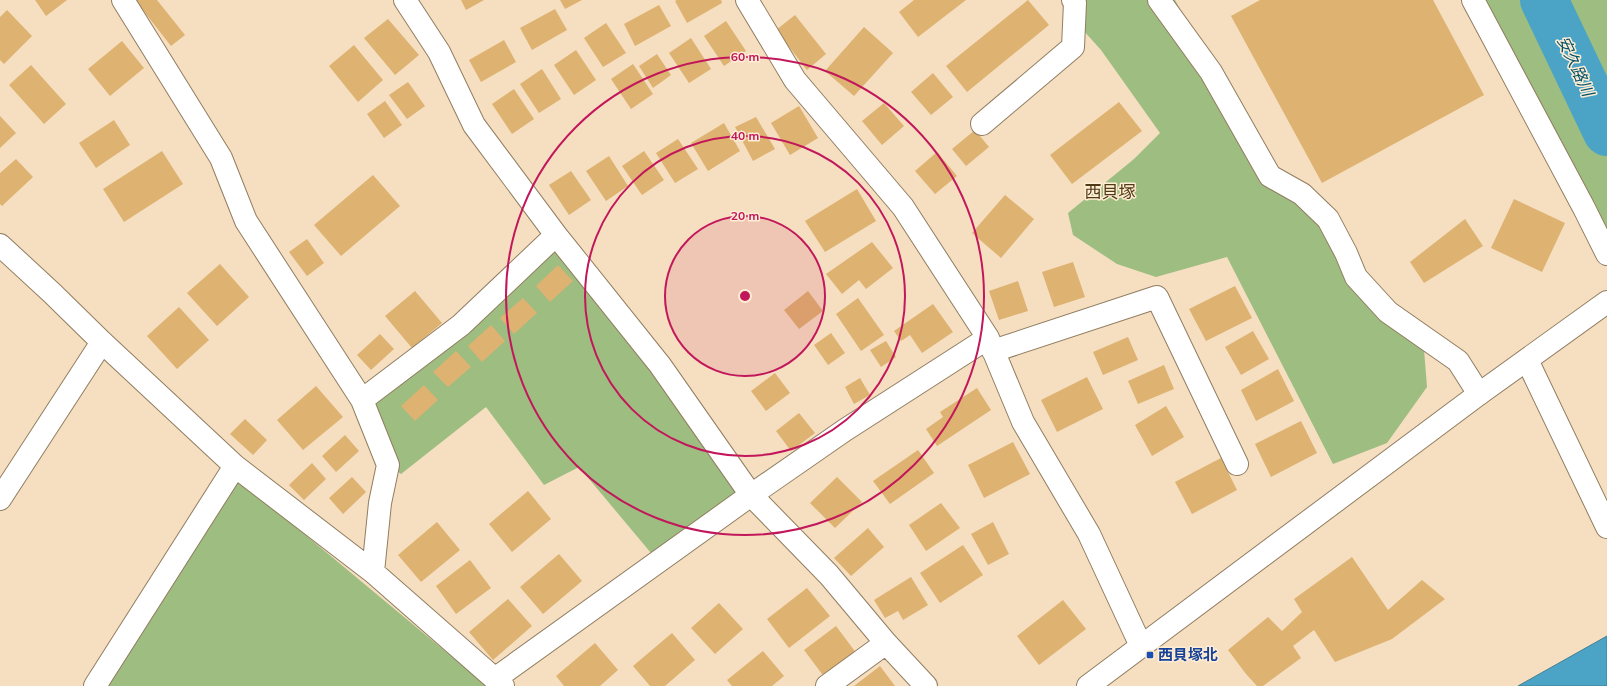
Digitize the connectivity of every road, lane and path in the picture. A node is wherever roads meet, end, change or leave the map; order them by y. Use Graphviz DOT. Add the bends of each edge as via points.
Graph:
graph roads {
  1 [pos="123,0"];
  2 [pos="404,0"];
  3 [pos="747,0"];
  4 [pos="1073,0"];
  5 [pos="1159,0"];
  6 [pos="1473,0"];
  7 [pos="982,124"];
  8 [pos="556,235"];
  9 [pos="0,245"];
  10 [pos="1607,254"];
  11 [pos="1607,302"];
  12 [pos="102,342"];
  13 [pos="990,344"];
  14 [pos="1527,360"];
  15 [pos="1479,394"];
  16 [pos="362,400"];
  17 [pos="1237,464"];
  18 [pos="235,466"];
  19 [pos="751,495"];
  20 [pos="0,499"];
  21 [pos="1607,528"];
  22 [pos="373,572"];
  23 [pos="886,643"];
  24 [pos="1141,646"];
  25 [pos="500,682"];
  26 [pos="95,686"];
  27 [pos="827,686"];
  28 [pos="926,686"];
  29 [pos="1088,686"];
  1 -- 16 [label="street" via="221,158 246,221"];
  2 -- 8 [label="street" via="439,52 474,125"];
  3 -- 13 [label="street" via="795,80 903,206"];
  4 -- 7 [label="street" via="1073,47"];
  5 -- 15 [label="street" via="1211,72 1270,176 1302,194 1328,219 1356,277 1388,312 1458,361"];
  6 -- 10 [label="street"];
  8 -- 16 [label="street" via="461,325"];
  8 -- 19 [label="street" via="660,365"];
  9 -- 12 [label="street"];
  11 -- 14 [label="street"];
  12 -- 18 [label="street"];
  12 -- 20 [label="street"];
  13 -- 17 [label="street" via="1157,297"];
  13 -- 19 [label="street" via="845,430"];
  13 -- 24 [label="street" via="1023,422 1089,534"];
  14 -- 15 [label="street"];
  14 -- 21 [label="street"];
  15 -- 24 [label="street"];
  16 -- 22 [label="street" via="388,465 380,503"];
  18 -- 22 [label="street"];
  18 -- 26 [label="street"];
  19 -- 23 [label="street" via="829,575"];
  19 -- 25 [label="street"];
  22 -- 25 [label="street"];
  23 -- 27 [label="street"];
  23 -- 28 [label="street"];
  24 -- 29 [label="street"];
}
